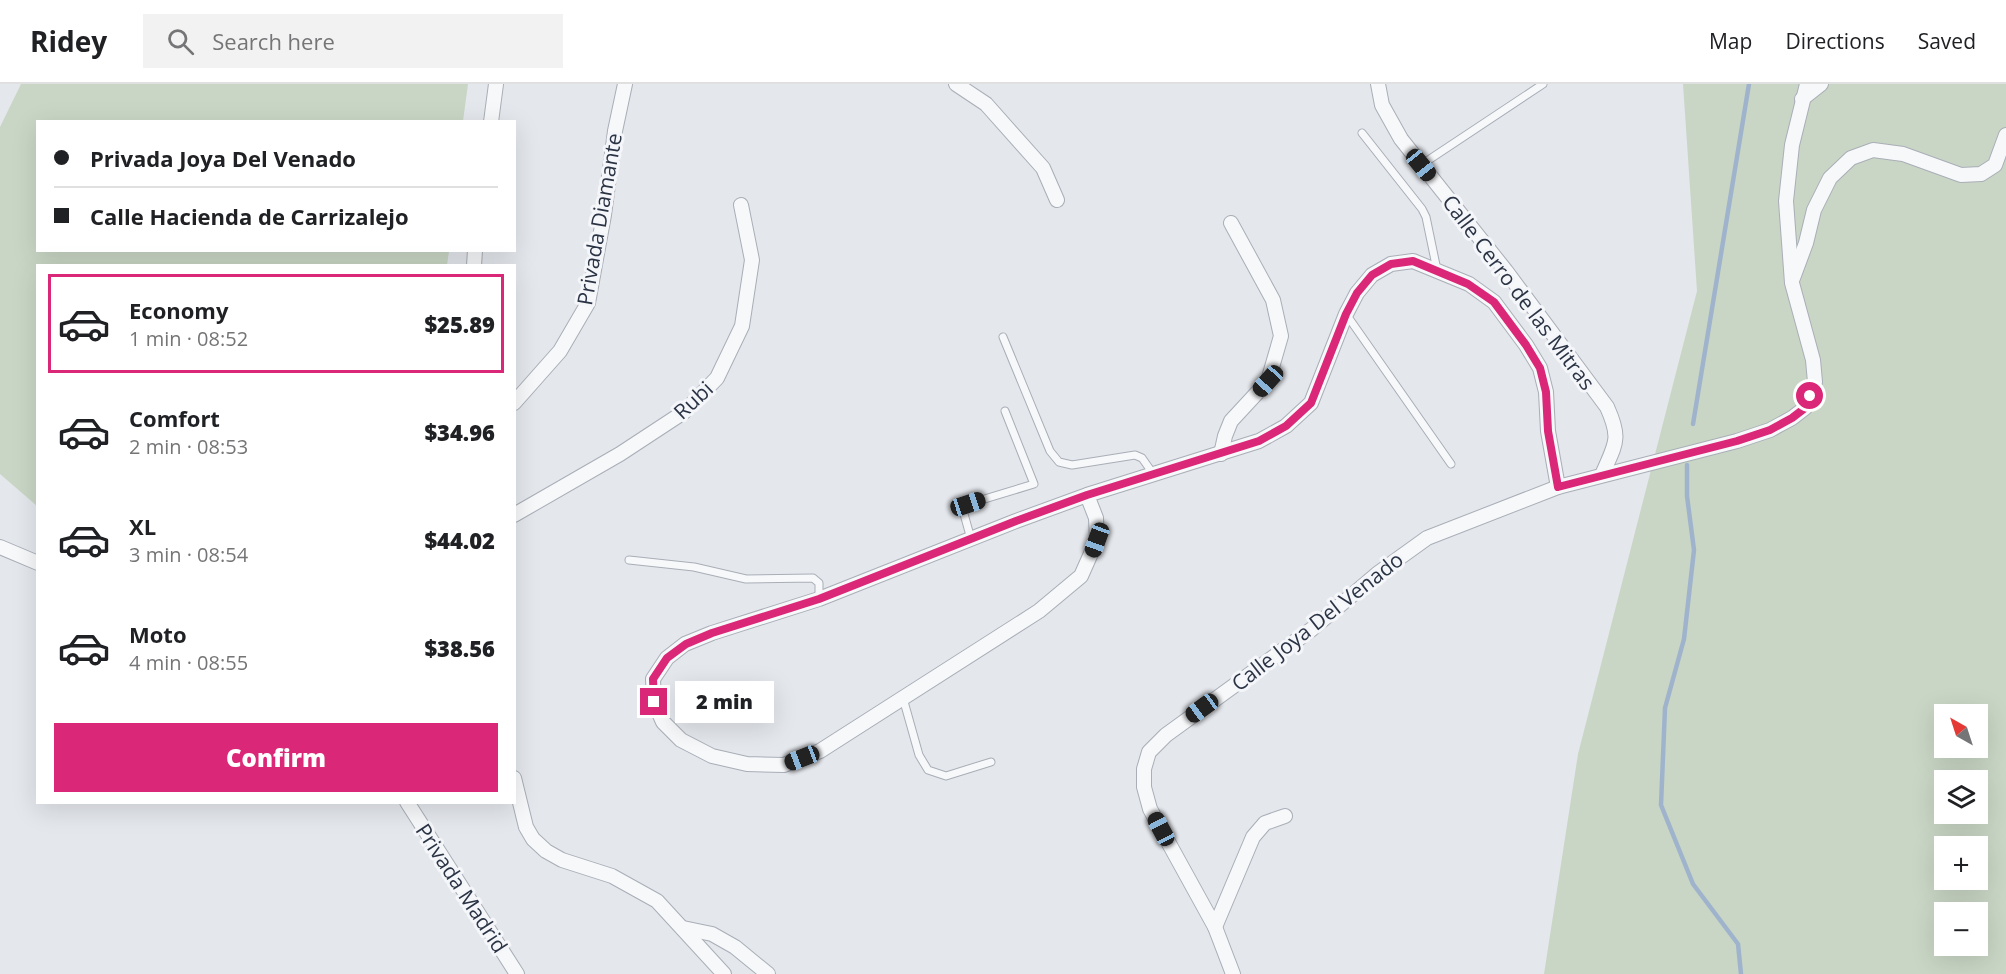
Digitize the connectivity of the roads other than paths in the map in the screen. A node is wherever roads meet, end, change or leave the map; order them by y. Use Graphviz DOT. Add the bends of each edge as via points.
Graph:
graph roads {
  1 [pos="496,84"];
  2 [pos="625,84"];
  3 [pos="956,84"];
  4 [pos="1378,84"];
  5 [pos="1543,84"];
  6 [pos="1807,84"];
  7 [pos="1821,84"];
  8 [pos="1802,99"];
  9 [pos="491,120"];
  10 [pos="1362,133"];
  11 [pos="2006,135"];
  12 [pos="1421,165"];
  13 [pos="1057,200"];
  14 [pos="741,205"];
  15 [pos="1232,223"];
  16 [pos="1437,270"];
  17 [pos="1792,283"];
  18 [pos="1346,314"];
  19 [pos="1003,336"];
  20 [pos="516,401"];
  21 [pos="1005,411"];
  22 [pos="1221,454"];
  23 [pos="1451,464"];
  24 [pos="1154,475"];
  25 [pos="1602,475"];
  26 [pos="1558,487"];
  27 [pos="1087,495"];
  28 [pos="516,514"];
  29 [pos="971,539"];
  30 [pos="0,547"];
  31 [pos="629,560"];
  32 [pos="36,562"];
  33 [pos="819,599"];
  34 [pos="903,698"];
  35 [pos="991,762"];
  36 [pos="516,786"];
  37 [pos="407,804"];
  38 [pos="1285,816"];
  39 [pos="1215,927"];
  40 [pos="683,928"];
  41 [pos="517,974"];
  42 [pos="724,974"];
  43 [pos="768,974"];
  44 [pos="1233,974"];
  1 -- 9 [label="street"];
  2 -- 20 [label="street, Privada Diamante" via="588,303 560,351"];
  3 -- 13 [label="street" via="986,104 1043,168"];
  4 -- 12 [label="street, Calle Cerro de las Mitras" via="1382,105 1391,122"];
  5 -- 12 [label="lane"];
  6 -- 8 [label="street"];
  7 -- 8 [label="street"];
  8 -- 17 [label="street" via="1786,201"];
  10 -- 16 [label="lane" via="1422,209"];
  11 -- 17 [label="street" via="1995,165 1980,174 1961,175 1903,154 1873,150 1851,158 1830,178 1814,210"];
  12 -- 25 [label="street, Calle Cerro de las Mitras" via="1607,407 1616,426 1616,442"];
  14 -- 28 [label="street, Rubi" via="752,260 742,326 717,378 684,412"];
  15 -- 22 [label="street" via="1273,300 1281,336 1268,381 1231,421"];
  16 -- 18 [label="street" via="1413,261 1391,264 1372,275"];
  16 -- 26 [label="street" via="1494,302 1540,368"];
  17 -- 25 [label="street, Calle Joya Del Venado" via="1813,360 1815,382 1805,408 1770,430 1737,441"];
  18 -- 22 [label="street" via="1311,403 1286,426 1259,441"];
  18 -- 23 [label="lane"];
  19 -- 24 [label="lane" via="1050,451 1059,462 1072,465 1135,455 1142,458"];
  21 -- 29 [label="lane" via="1034,483 968,504 964,514"];
  22 -- 24 [label="street"];
  24 -- 27 [label="street"];
  25 -- 26 [label="street, Calle Joya Del Venado"];
  26 -- 39 [label="street, Calle Joya Del Venado" via="1419,544 1312,629 1166,735 1149,752 1144,788 1150,809"];
  27 -- 29 [label="street"];
  27 -- 34 [label="street" via="1096,518 1097,540 1081,576 1039,611"];
  29 -- 33 [label="street"];
  30 -- 32 [label="street"];
  31 -- 33 [label="lane" via="694,567 746,579 813,578 819,583"];
  33 -- 34 [label="street" via="712,633 686,644 667,658 653,679 654,702 663,722 681,740 712,756 747,764 784,765 820,751"];
  34 -- 35 [label="lane" via="919,755 928,770 946,776"];
  36 -- 40 [label="street" via="526,827 546,851 612,876 657,901"];
  37 -- 41 [label="street, Privada Madrid"];
  38 -- 39 [label="street" via="1265,823 1253,837"];
  39 -- 44 [label="street, Calle Joya Del Venado"];
  40 -- 42 [label="street"];
  40 -- 43 [label="street" via="712,934"];
}
